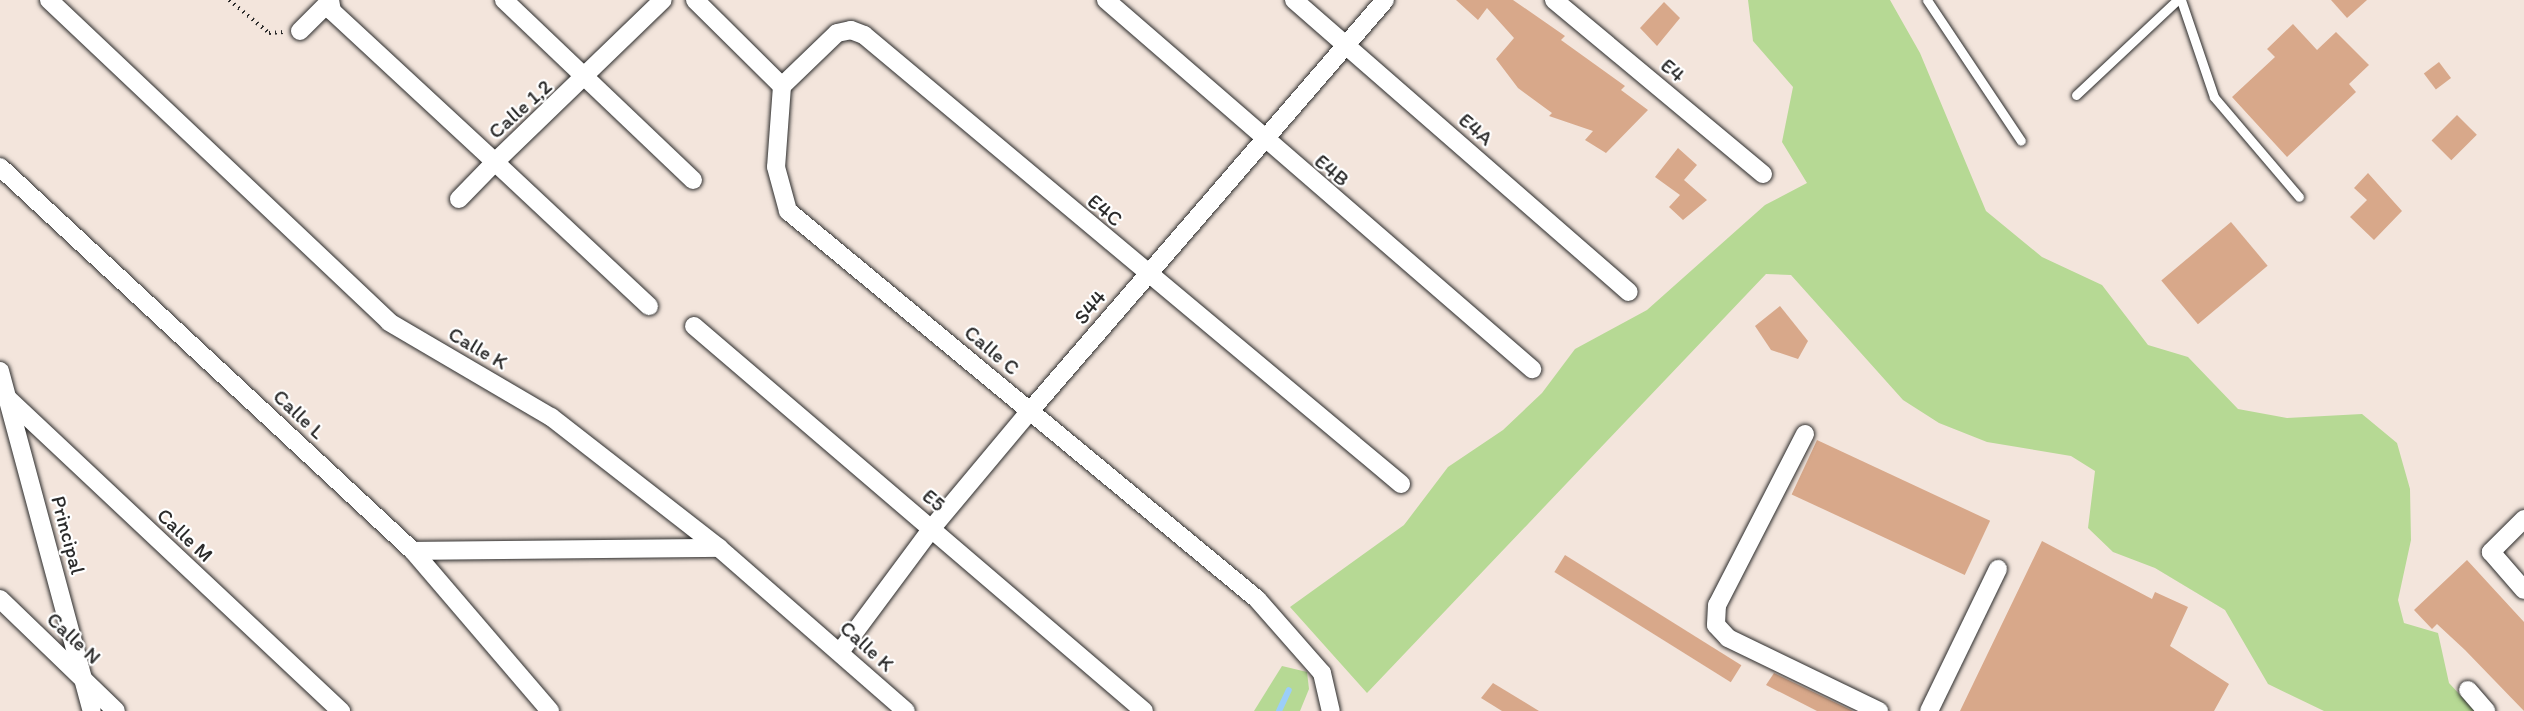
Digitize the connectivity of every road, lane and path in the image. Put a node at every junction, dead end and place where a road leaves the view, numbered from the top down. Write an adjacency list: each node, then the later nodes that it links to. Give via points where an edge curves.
1 (49, 0): 39 (street, Calle K, via 389,322 551,417)
2 (229, 0): 14 (path, via 268,33)
3 (504, 0): 16 (street)
4 (663, 0): 16 (street, Calle 1,2)
5 (695, 0): 17 (street)
6 (1106, 0): 19 (street, E4B)
7 (1294, 0): 15 (street, E4A)
8 (1385, 0): 15 (street, S44)
9 (1554, 0): 23 (street, E4)
10 (1927, 0): 20 (lane)
11 (2177, 0): 18 (lane)
12 (2181, 0): 25 (lane, via 2214,97)
13 (330, 1): 14 (street); 21 (street, Calle 1,2, via 332,11)
14 (300, 31)
15 (1345, 44): 19 (street, S44); 28 (street, E4A)
16 (585, 82): 21 (street, Calle 1,2); 24 (street)
17 (782, 86): 27 (street, E4C, via 837,33 851,30 864,36); 34 (street, Calle C, via 776,167 788,211)
18 (2076, 95)
19 (1262, 140): 27 (street, S44); 31 (street, E4B)
20 (2021, 141)
21 (495, 162): 26 (street); 29 (street)
22 (0, 167): 40 (street, Calle L)
23 (1763, 174)
24 (693, 180)
25 (2299, 197)
26 (459, 199)
27 (1146, 275): 34 (street, S44); 36 (street, E4C)
28 (1629, 292)
29 (649, 306)
30 (694, 326): 38 (street, E5)
31 (1532, 369)
32 (0, 371): 33 (street, Principal)
33 (3, 394): 45 (street, Principal); 50 (street, Calle M)
34 (1030, 411): 38 (street, S44); 47 (street, Calle C, via 1257,599 1304,646 1322,673)
35 (1805, 434): 54 (street, via 1717,604 1716,625 1728,638)
36 (1401, 484)
37 (2524, 519): 42 (street, via 2490,552)
38 (932, 528): 44 (street, S44); 53 (street, E5)
39 (718, 548): 40 (street); 44 (street, Calle K)
40 (413, 551): 51 (street, Calle L)
41 (1998, 569): 55 (street)
42 (2524, 590)
43 (0, 599): 45 (street, Calle N)
44 (840, 652): 52 (street, Calle K)
45 (83, 675): 48 (street, Principal); 49 (street, Calle N)
46 (2468, 690): 56 (street)
47 (1331, 707)
48 (92, 711)
49 (116, 711)
50 (341, 711)
51 (550, 711)
52 (906, 711)
53 (1144, 711)
54 (1880, 711)
55 (1929, 711)
56 (2486, 711)

